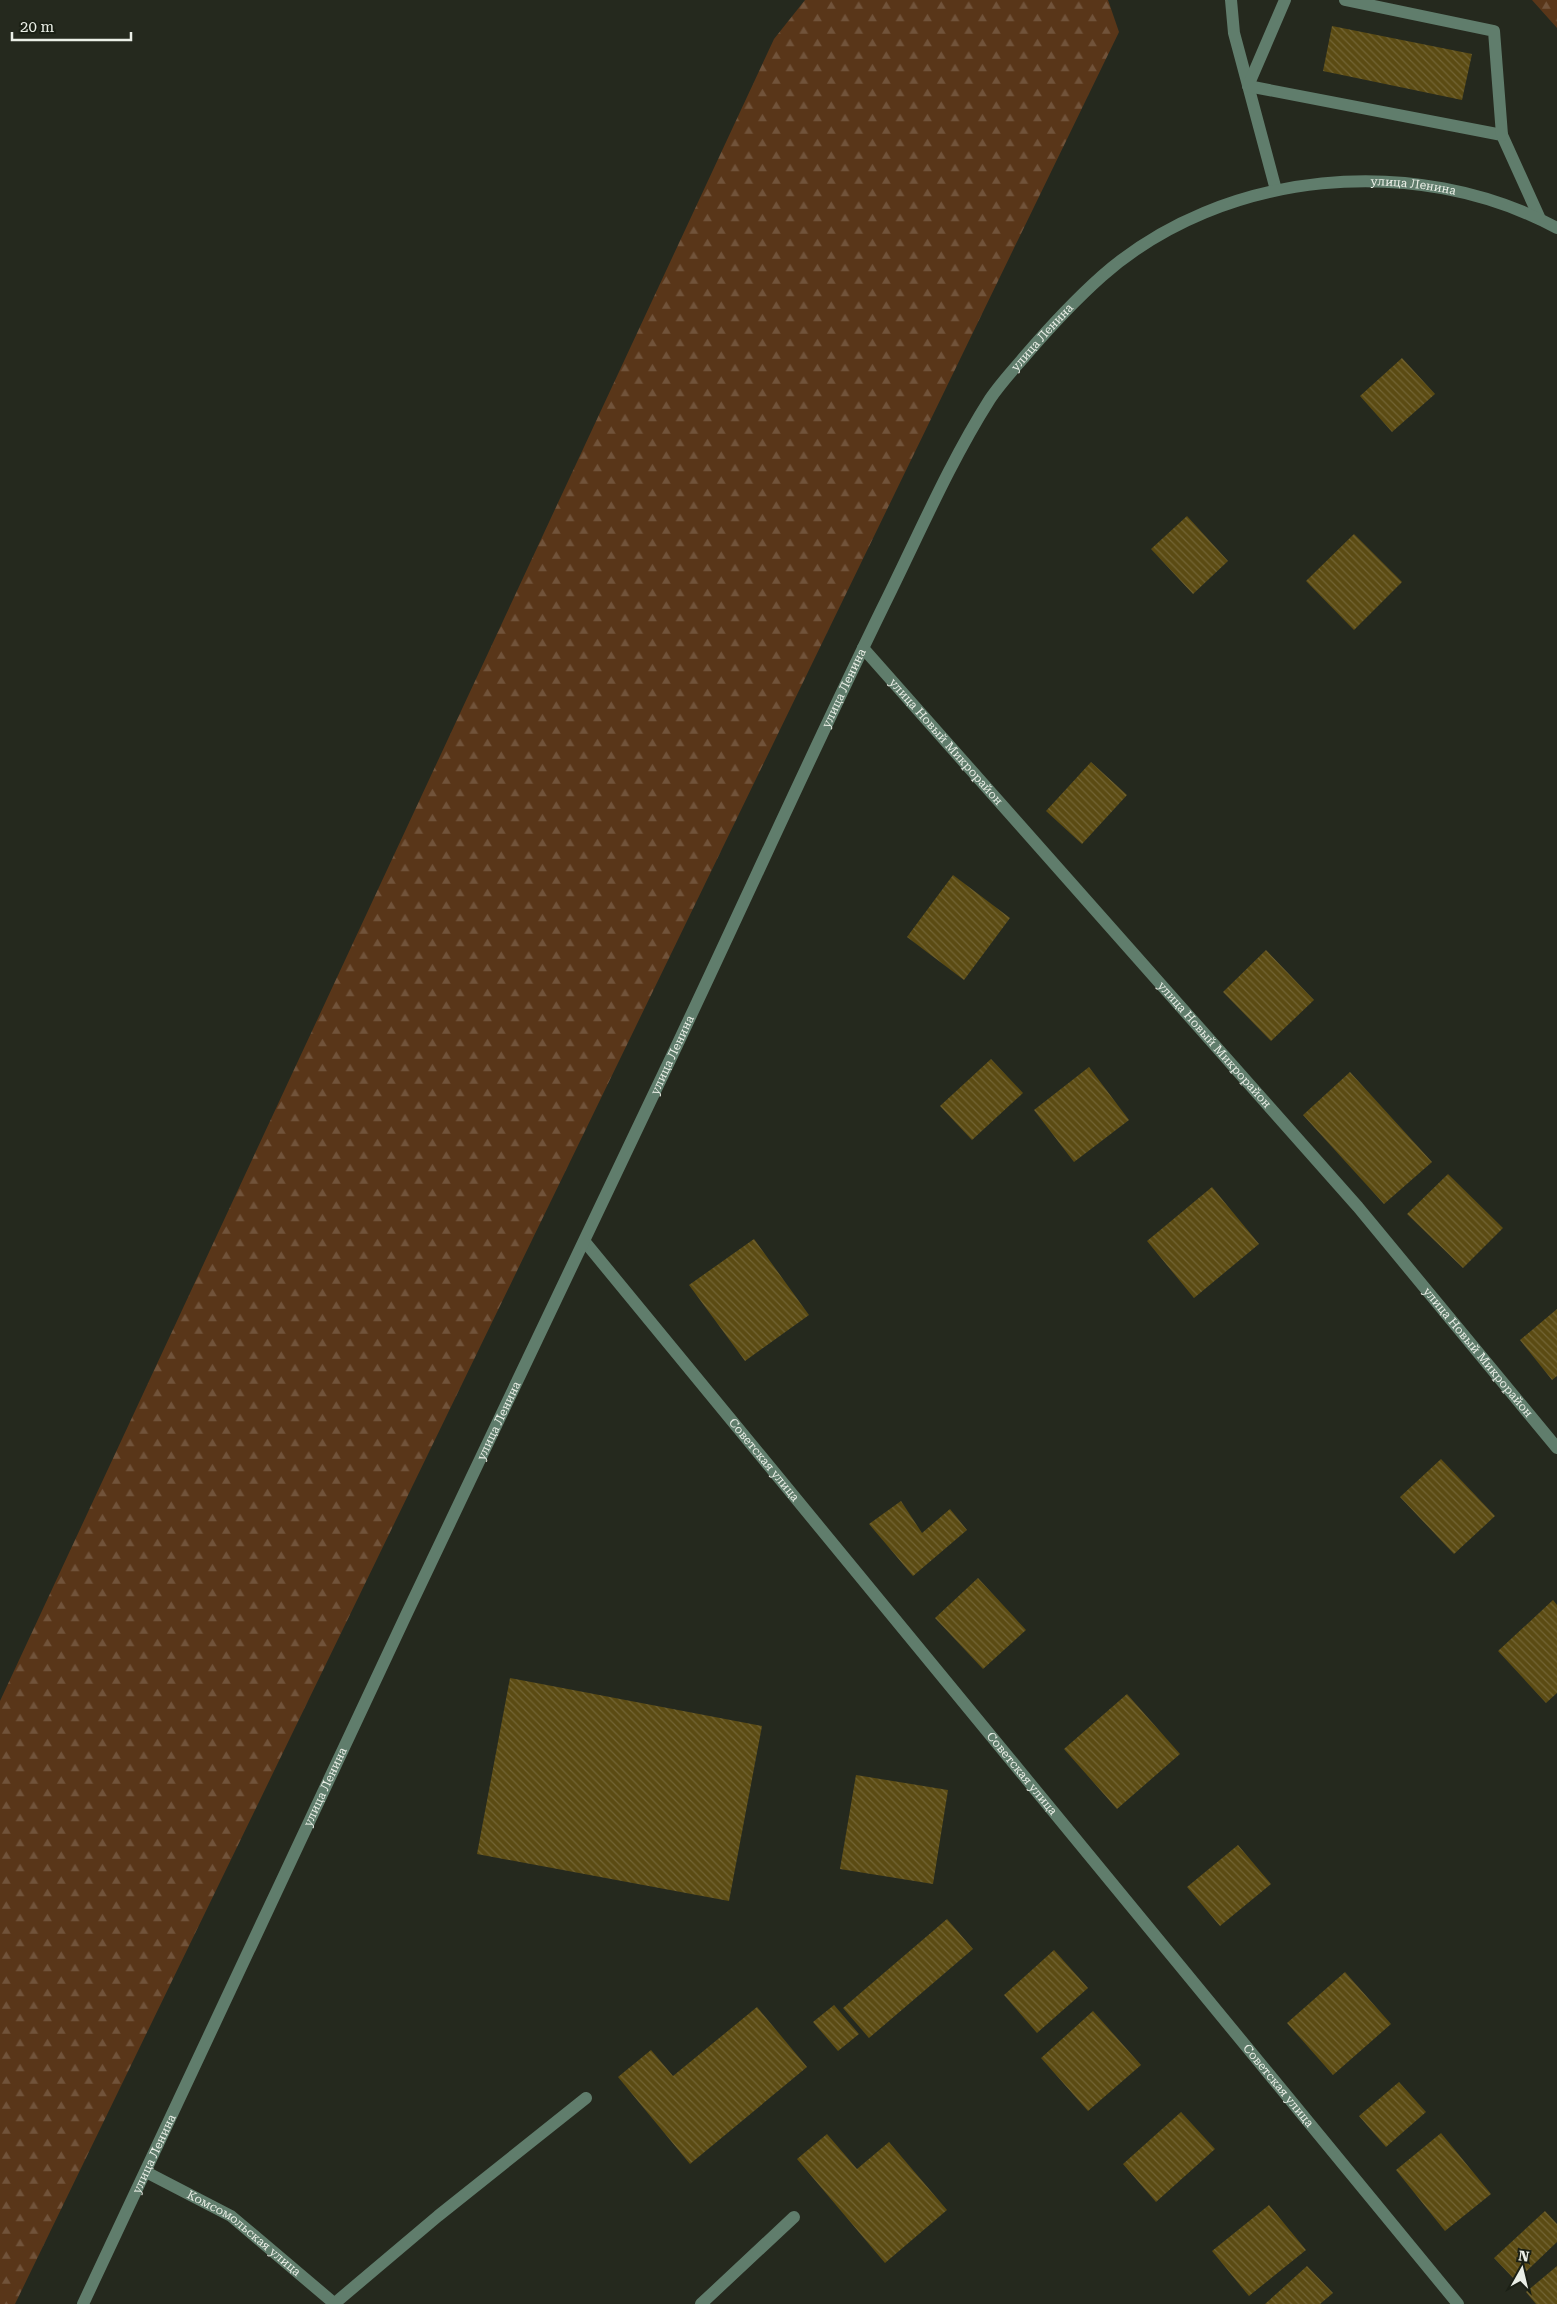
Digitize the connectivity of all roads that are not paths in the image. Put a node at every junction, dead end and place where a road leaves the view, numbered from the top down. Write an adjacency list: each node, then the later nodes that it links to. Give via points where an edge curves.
1 (1231, 0): 4 (street, via 1234,34)
2 (1285, 0): 4 (street)
3 (1345, 0): 5 (street, via 1494,31)
4 (1248, 86): 5 (street); 6 (street)
5 (1502, 135): 7 (street)
6 (1276, 190): 7 (street, улица Ленина, via 1341,181 1412,184 1455,189 1502,202); 9 (street, улица Ленина, via 1196,216 1149,241 1104,274 1049,329 992,394)
7 (1540, 219): 8 (street, улица Ленина)
8 (1557, 228)
9 (863, 648): 10 (street, улица Ленина); 11 (street, улица Новый Микрорайон, via 1358,1207)
10 (586, 1242): 13 (street, улица Ленина, via 402,1624); 18 (street, Советская улица)
11 (1557, 1448)
12 (586, 2098): 16 (street, via 438,2216)
13 (146, 2172): 15 (street, улица Ленина); 16 (street, Комсомольская улица, via 231,2216)
14 (794, 2217): 17 (street)
15 (83, 2304)
16 (335, 2304)
17 (701, 2304)
18 (1458, 2304)

